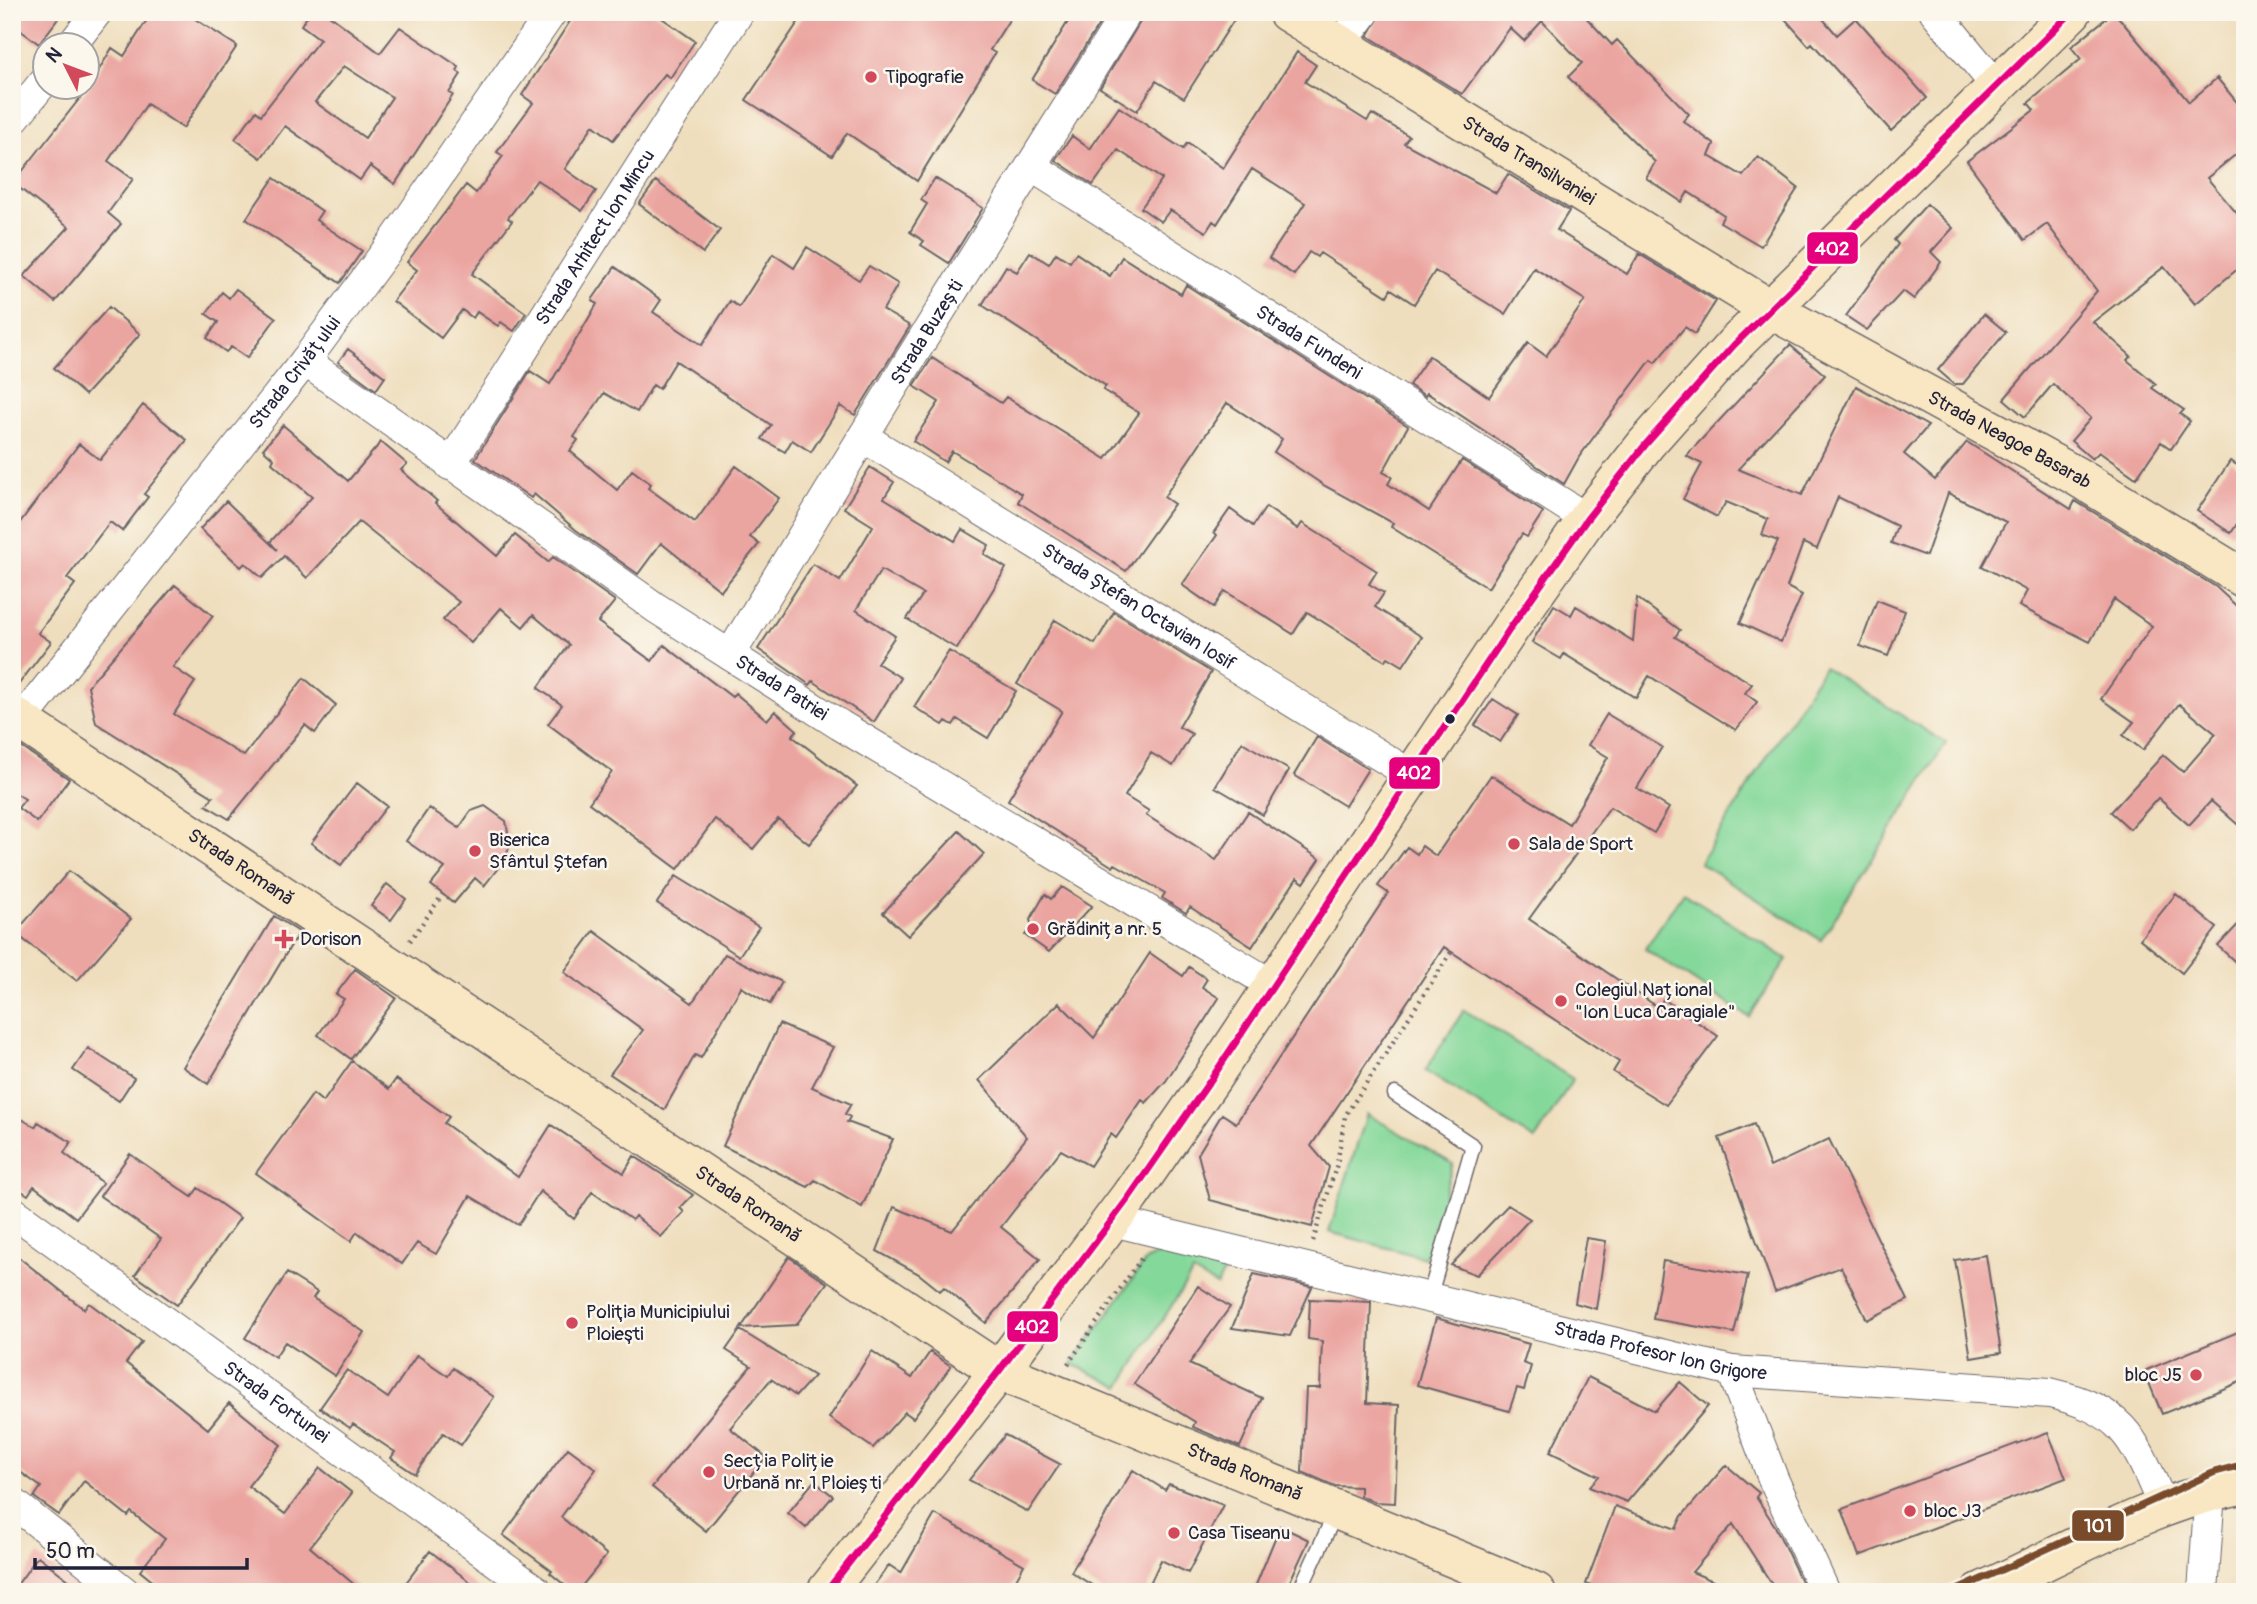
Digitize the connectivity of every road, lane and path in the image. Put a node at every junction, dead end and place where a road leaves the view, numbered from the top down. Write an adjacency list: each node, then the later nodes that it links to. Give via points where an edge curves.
1 (97, 12): 9 (street)
2 (552, 12): 16 (street, Strada Crivățului)
3 (739, 12): 18 (street, Strada Arhitect Ion Mincu)
4 (1127, 12): 14 (street, Strada Buzești)
5 (1287, 12): 10 (main road, Strada Transilvaniei)
6 (1365, 12): 10 (street)
7 (1935, 12): 11 (street)
8 (2071, 12): 11 (main road)
9 (82, 32)
10 (1340, 45): 15 (main road, Strada Transilvaniei)
11 (1997, 88): 15 (main road)
12 (32, 96): 13 (street)
13 (12, 121)
14 (1031, 166): 17 (street, Strada Buzești); 19 (street, Strada Fundeni)
15 (1770, 309): 19 (main road, via 1672,413); 20 (main road, Strada Neagoe Basarab, via 2077,476)
16 (305, 361): 18 (street, Strada Patriei); 22 (street, Strada Crivățului)
17 (863, 437): 21 (street, Strada Buzești); 23 (street, Strada Ștefan Octavian Iosif)
18 (450, 465): 21 (street, Strada Patriei)
19 (1587, 519): 23 (main road)
20 (2245, 579)
21 (730, 655): 27 (street, Strada Patriei)
22 (17, 718): 26 (main road, Strada Romană)
23 (1413, 776): 27 (main road)
24 (443, 894): 26 (path)
25 (1452, 951): 32 (path, via 1345,1115 1337,1164)
26 (392, 968): 34 (main road, Strada Romană)
27 (1273, 986): 30 (main road)
28 (1395, 1094): 33 (lane, via 1474,1146)
29 (12, 1211): 42 (street, Strada Fortunei)
30 (1112, 1221): 31 (street, Strada Profesor Ion Grigore); 34 (main road)
31 (1188, 1240): 32 (street, Strada Profesor Ion Grigore); 36 (path, via 1183,1252 1150,1247 1078,1345)
32 (1305, 1268): 33 (street, Strada Profesor Ion Grigore)
33 (1429, 1298): 35 (street, Strada Profesor Ion Grigore)
34 (999, 1371): 36 (main road, Strada Romană); 43 (main road)
35 (1732, 1371): 39 (street, Strada Profesor Ion Grigore, via 2050,1392 2083,1401 2116,1421 2134,1441); 46 (street, via 1774,1481)
36 (1050, 1395): 40 (main road, Strada Romană)
37 (2227, 1488): 39 (main road); 48 (street)
38 (12, 1502): 41 (street)
39 (2163, 1506): 47 (main road)
40 (1337, 1511): 44 (lane); 45 (main road, Strada Romană)
41 (125, 1592)
42 (538, 1592)
43 (826, 1592)
44 (1299, 1592)
45 (1536, 1592)
46 (1825, 1592)
47 (1980, 1592)
48 (2203, 1592)

